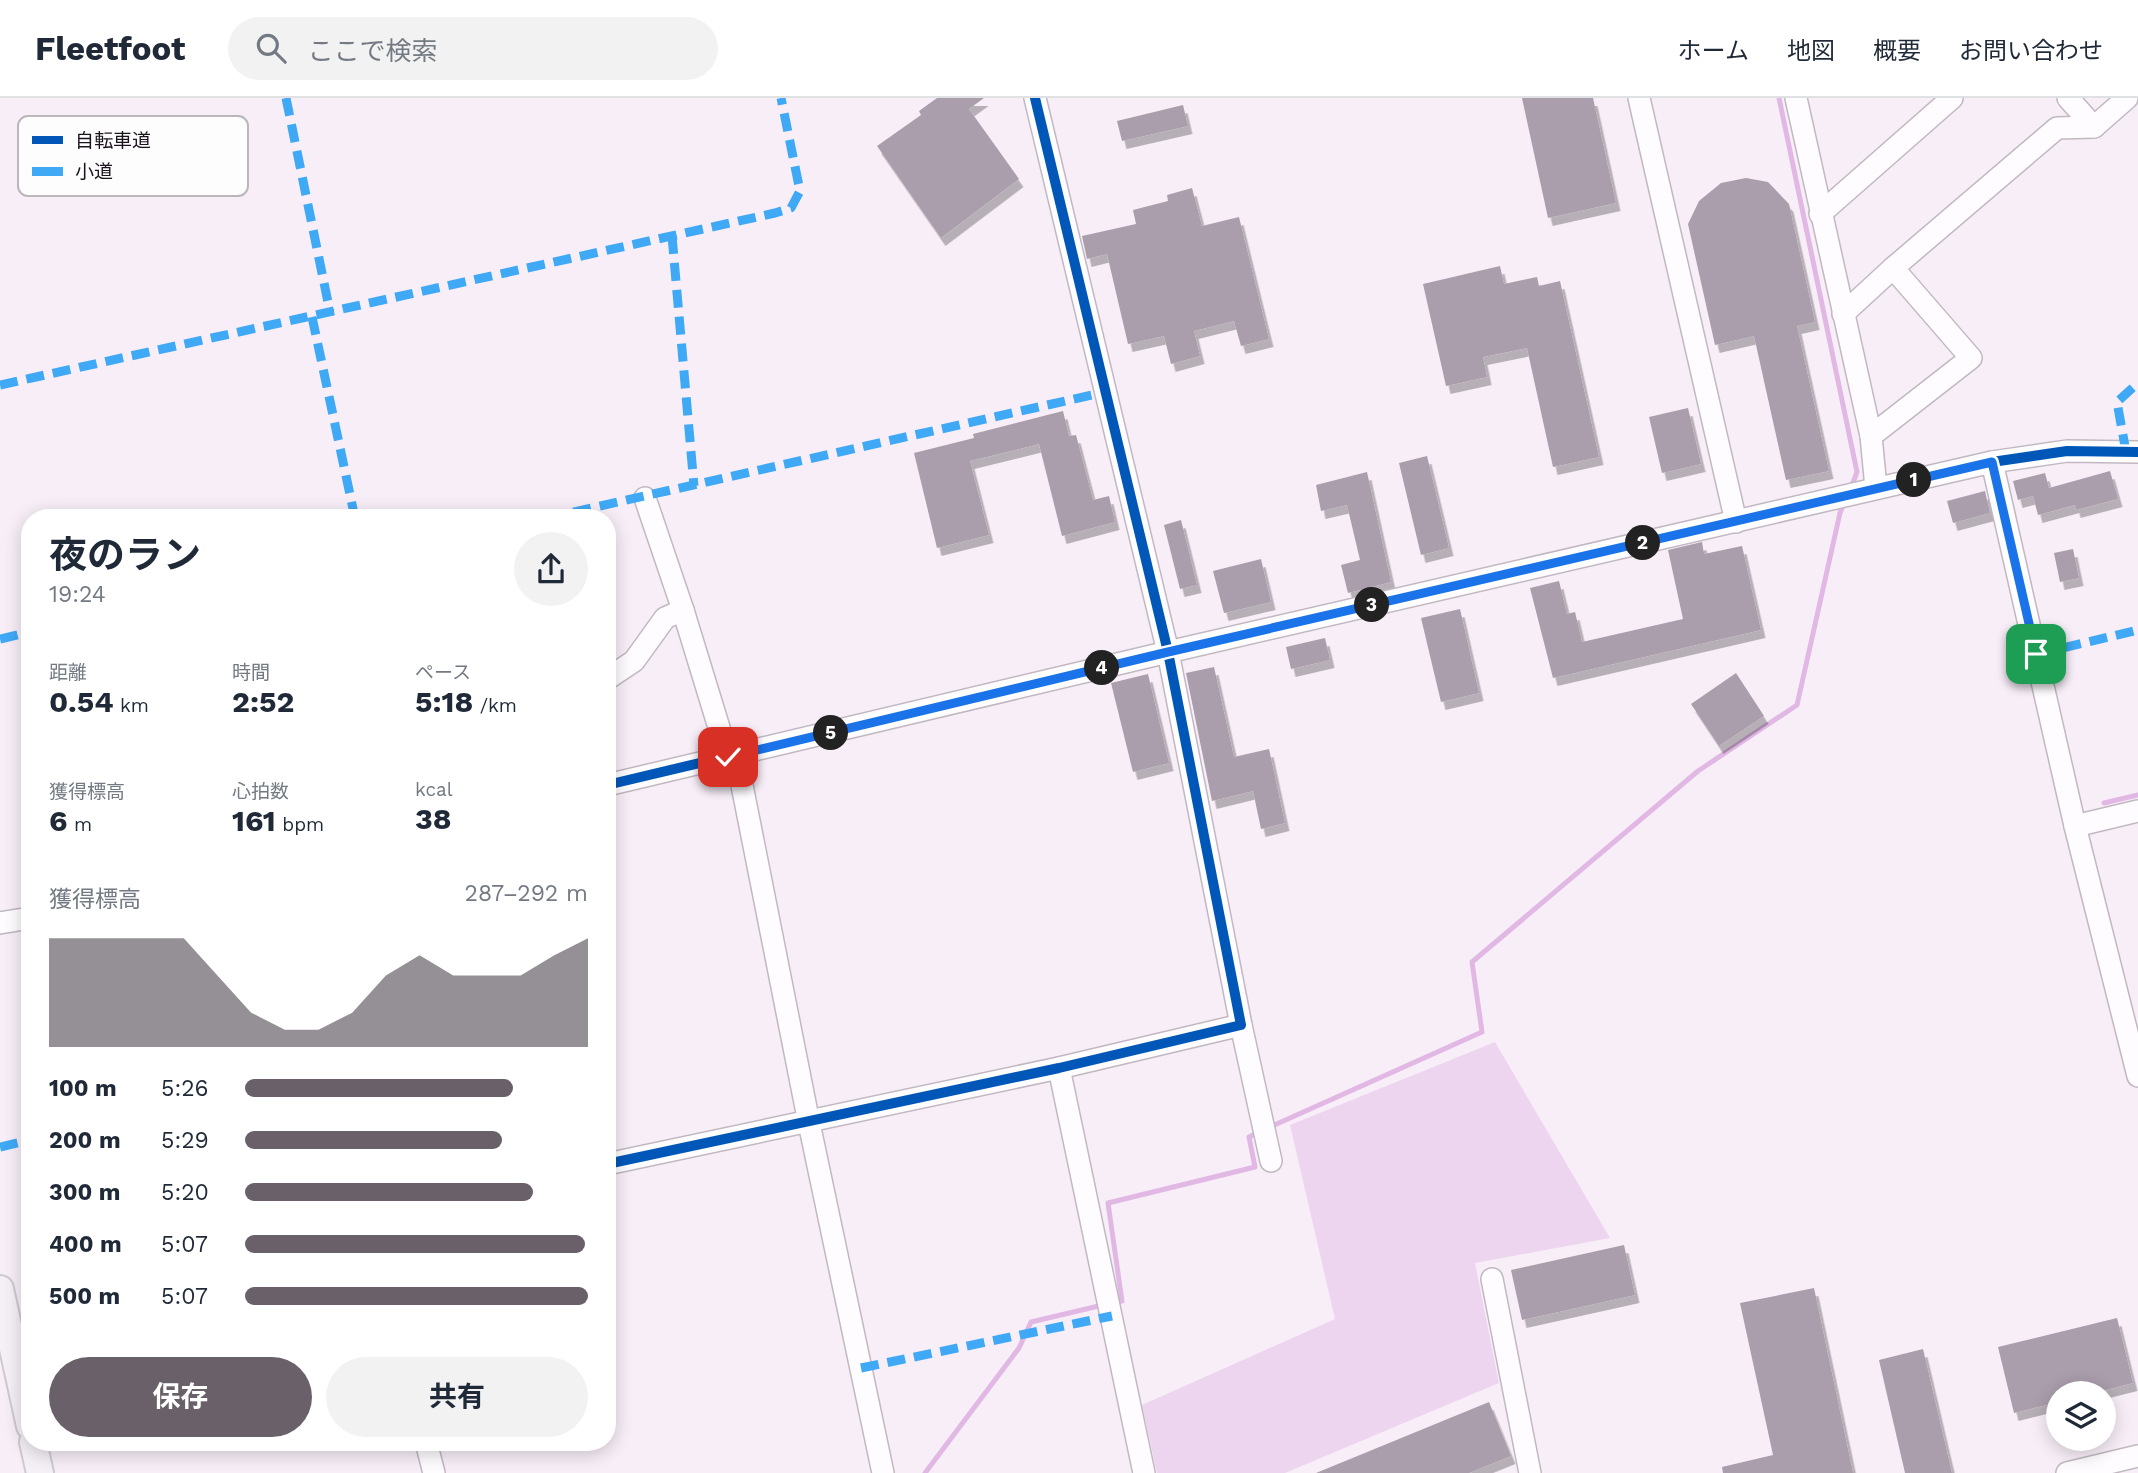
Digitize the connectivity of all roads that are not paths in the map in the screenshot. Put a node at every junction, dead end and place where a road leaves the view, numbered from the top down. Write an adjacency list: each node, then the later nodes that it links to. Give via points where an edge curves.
1 (1035, 98): 18 (street)
2 (1639, 98): 16 (street)
3 (1952, 98): 8 (street)
4 (2068, 98): 7 (street)
5 (2127, 98): 7 (street)
6 (1800, 101): 8 (street)
7 (2094, 127): 9 (street, via 2057,128)
8 (1820, 214): 10 (street)
9 (1893, 268): 10 (street); 11 (street, via 1971,358)
10 (1843, 314): 11 (street)
11 (1871, 436): 14 (street)
12 (2138, 452): 13 (street, via 2067,451)
13 (1992, 462): 14 (street); 23 (street)
14 (1875, 488): 16 (street)
15 (645, 498): 17 (street)
16 (1737, 522): 18 (street)
17 (683, 610): 19 (street, via 665,618 634,661); 20 (street)
18 (1168, 652): 20 (street); 26 (street)
19 (616, 673)
20 (732, 756): 21 (street); 29 (street)
21 (616, 783)
22 (2138, 811): 23 (street)
23 (2075, 826): 28 (street)
24 (21, 920): 25 (street)
25 (0, 923)
26 (1241, 1025): 27 (street); 30 (street)
27 (1059, 1068): 29 (street); 41 (street)
28 (2138, 1076)
29 (809, 1123): 31 (street); 40 (street)
30 (1271, 1161)
31 (616, 1162)
32 (1492, 1279): 42 (street)
33 (0, 1289): 34 (main road)
34 (21, 1386)
35 (35, 1451): 38 (main road)
36 (428, 1451): 39 (street)
37 (2138, 1456): 43 (street)
38 (40, 1473)
39 (433, 1473)
40 (883, 1473)
41 (1144, 1473)
42 (1530, 1473)
43 (2067, 1473)

